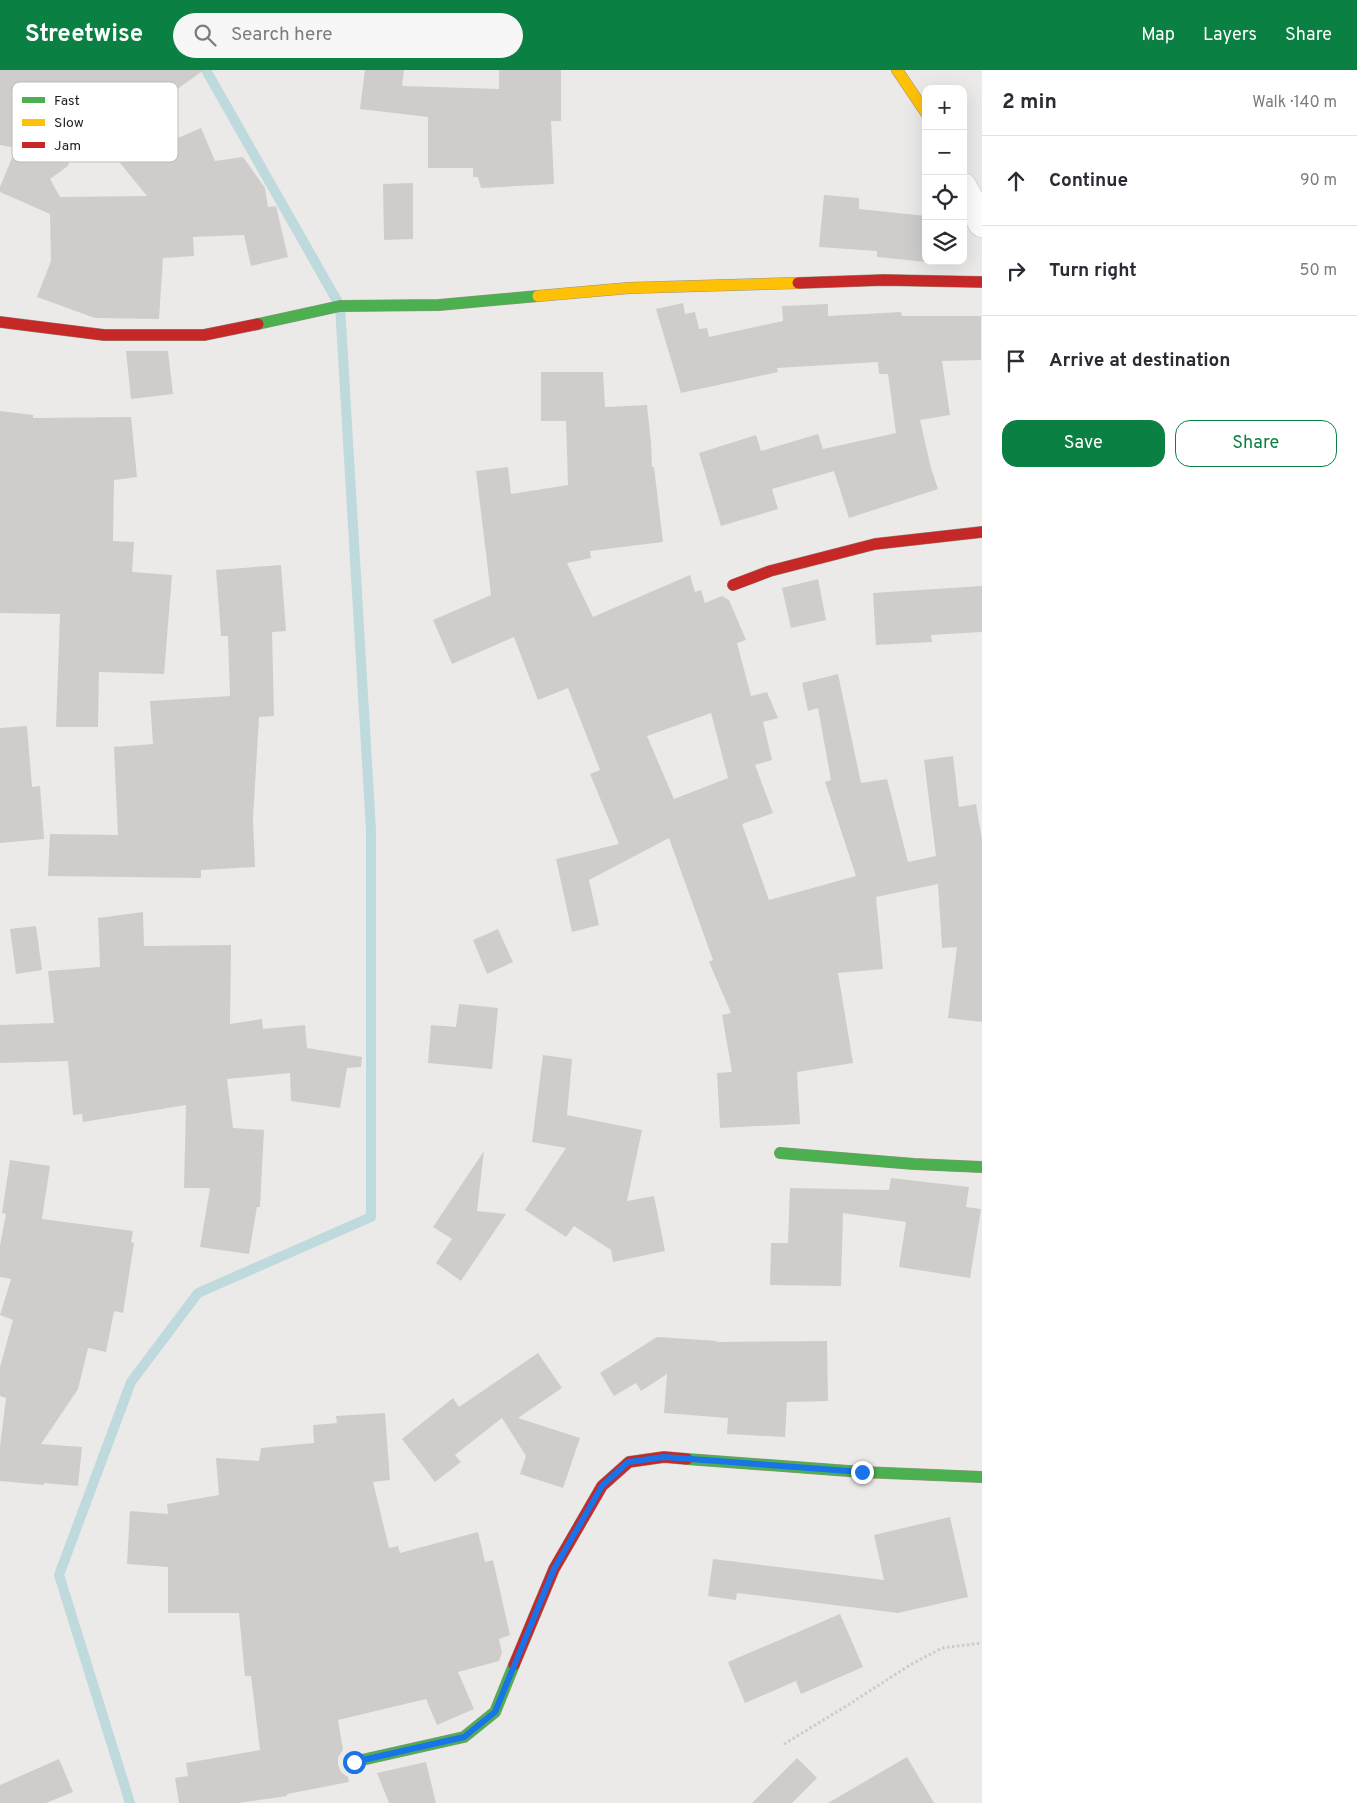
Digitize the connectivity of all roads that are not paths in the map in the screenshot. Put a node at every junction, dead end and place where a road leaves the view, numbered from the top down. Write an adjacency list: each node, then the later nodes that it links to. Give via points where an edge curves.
1 (897, 70): 2 (street)
2 (922, 107)
3 (967, 195): 4 (street)
4 (982, 223)
5 (982, 282): 6 (street, via 884,280 639,288 439,305 340,306 204,335 104,335)
6 (0, 322)
7 (982, 532): 8 (street, via 875,544 770,571)
8 (732, 586)
9 (780, 1153): 10 (street)
10 (982, 1167)
11 (982, 1477): 12 (street, via 862,1472 664,1457 628,1462 602,1486 554,1569 495,1712 464,1737)
12 (354, 1762)

